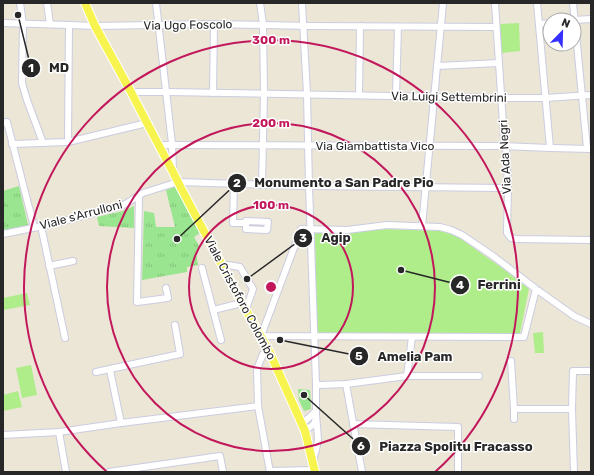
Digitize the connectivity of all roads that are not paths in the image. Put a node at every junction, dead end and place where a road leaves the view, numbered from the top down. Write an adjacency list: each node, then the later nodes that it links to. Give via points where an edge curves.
1 (20, 3): 12 (street)
2 (47, 3): 13 (street)
3 (85, 3): 19 (main road, Viale Cristoforo Colombo)
4 (156, 3): 15 (street)
5 (260, 3): 17 (street)
6 (302, 3): 20 (street)
7 (443, 3): 23 (street)
8 (495, 3): 24 (street, Via Ada Negri)
9 (537, 3): 18 (street)
10 (3, 23): 12 (street, Via Ugo Foscolo)
11 (542, 23): 18 (street)
12 (23, 24): 13 (street, Via Ugo Foscolo); 43 (street, via 22,83)
13 (50, 24): 14 (street, Via Ugo Foscolo)
14 (69, 24): 19 (street, Via Ugo Foscolo); 42 (street)
15 (158, 24): 16 (street, Via Ugo Foscolo); 19 (street, Via Ugo Foscolo); 29 (street)
16 (214, 24): 17 (street, Via Ugo Foscolo); 30 (street)
17 (263, 24): 20 (street, Via Ugo Foscolo); 31 (street)
18 (538, 24): 39 (street)
19 (95, 26): 28 (main road, Viale Cristoforo Colombo)
20 (304, 26): 21 (street, Via Ugo Foscolo); 32 (street)
21 (360, 26): 22 (street, Via Ugo Foscolo); 33 (street)
22 (398, 26): 23 (street, Via Ugo Foscolo); 35 (street)
23 (440, 27): 24 (street, Via Ugo Foscolo); 27 (street)
24 (496, 27): 26 (street, Via Ada Negri)
25 (577, 52): 36 (street)
26 (499, 62): 27 (street); 38 (street, Via Ada Negri)
27 (437, 66): 37 (street)
28 (131, 92): 29 (street, Via Luigi Settembrini); 41 (main road, Viale Cristoforo Colombo)
29 (167, 92): 30 (street, Via Luigi Settembrini); 46 (street)
30 (213, 93): 31 (street, Via Luigi Settembrini)
31 (264, 93): 32 (street, Via Luigi Settembrini); 47 (street)
32 (307, 94): 33 (street, Via Luigi Settembrini); 48 (street)
33 (359, 95): 35 (street, Via Luigi Settembrini)
34 (591, 95): 36 (street, Via Luigi Settembrini)
35 (396, 96): 37 (street, Via Luigi Settembrini)
36 (582, 96): 39 (street, Via Luigi Settembrini); 52 (street)
37 (434, 97): 38 (street, Via Luigi Settembrini); 49 (street)
38 (501, 98): 39 (street, Via Luigi Settembrini); 50 (street, Via Ada Negri)
39 (545, 98): 51 (street)
40 (3, 123): 44 (street, via 7,122)
41 (147, 123): 42 (street); 45 (main road, Viale Cristoforo Colombo)
42 (68, 142): 43 (street)
43 (44, 143): 44 (street)
44 (12, 144): 64 (street)
45 (158, 144): 46 (street, Via Giambattista Vico); 53 (main road, Viale Cristoforo Colombo)
46 (172, 144): 47 (street, Via Giambattista Vico); 53 (street)
47 (263, 145): 48 (street, Via Giambattista Vico); 56 (street)
48 (308, 146): 49 (street, Via Giambattista Vico); 57 (street)
49 (430, 146): 50 (street, Via Giambattista Vico); 58 (street)
50 (506, 146): 51 (street, Via Giambattista Vico); 59 (street, Via Ada Negri)
51 (550, 148): 52 (street, Via Giambattista Vico)
52 (589, 148)
53 (173, 172): 54 (main road, Viale Cristoforo Colombo)
54 (178, 182): 55 (street, Viale s'Arrulloni); 60 (street, Viale s'Arrulloni); 70 (main road, Viale Cristoforo Colombo)
55 (234, 183): 56 (street, Viale s'Arrulloni); 61 (street, via 233,223)
56 (262, 185): 57 (street, Viale s'Arrulloni)
57 (309, 186): 58 (street, Viale s'Arrulloni); 65 (street)
58 (425, 187): 59 (street, Viale s'Arrulloni); 63 (street)
59 (508, 188): 67 (street, Via Ada Negri, via 507,233 511,238)
60 (138, 196): 62 (street, Viale s'Arrulloni, via 122,206); 72 (street, via 137,302 168,298)
61 (246, 223)
62 (41, 226): 64 (street, Viale s'Arrulloni); 69 (street)
63 (422, 226): 65 (street, via 387,224 347,230); 73 (street, via 440,227 462,235)
64 (34, 228): 66 (street, Viale s'Arrulloni)
65 (311, 229): 78 (street); 79 (street, via 301,229)
66 (3, 234)
67 (591, 240)
68 (73, 261): 69 (street)
69 (49, 266): 81 (street)
70 (223, 266): 74 (main road, Viale Cristoforo Colombo); 74 (street, via 240,267 253,289)
71 (202, 268): 75 (street)
72 (166, 288)
73 (536, 289): 76 (street, via 574,316); 80 (street, via 524,337)
74 (244, 306): 75 (street); 79 (main road, Viale Cristoforo Colombo)
75 (213, 310): 82 (street)
76 (591, 324)
77 (175, 325): 85 (street, via 180,354)
78 (314, 335): 79 (street); 80 (street); 90 (street)
79 (261, 336): 83 (main road, Viale Cristoforo Colombo)
80 (412, 337): 88 (street)
81 (65, 338)
82 (222, 340)
83 (269, 351): 92 (street, via 263,354 257,369); 98 (main road, Viale Cristoforo Colombo)
84 (511, 361): 93 (street)
85 (110, 370): 87 (street); 97 (street)
86 (591, 371): 94 (street, via 573,371)
87 (96, 372)
88 (407, 376): 89 (street); 91 (street)
89 (479, 376)
90 (316, 384): 91 (street); 95 (street)
91 (346, 384): 99 (street)
92 (258, 406): 97 (street); 103 (street)
93 (514, 408): 94 (street); 96 (street)
94 (572, 409): 110 (street)
95 (316, 412): 98 (street, via 309,414); 98 (street, via 314,424); 102 (street, via 318,439)
96 (514, 419)
97 (121, 423): 100 (street)
98 (302, 424): 102 (main road, Viale Cristoforo Colombo)
99 (353, 424): 108 (street); 109 (street, via 458,427)
100 (59, 432): 101 (street); 105 (street)
101 (3, 435)
102 (312, 461): 104 (main road, Viale Cristoforo Colombo)
103 (270, 471): 104 (street)
104 (315, 471)
105 (66, 472)
106 (109, 472): 107 (street, via 220,456)
107 (223, 472)
108 (362, 472)
109 (458, 472)
110 (574, 472)

